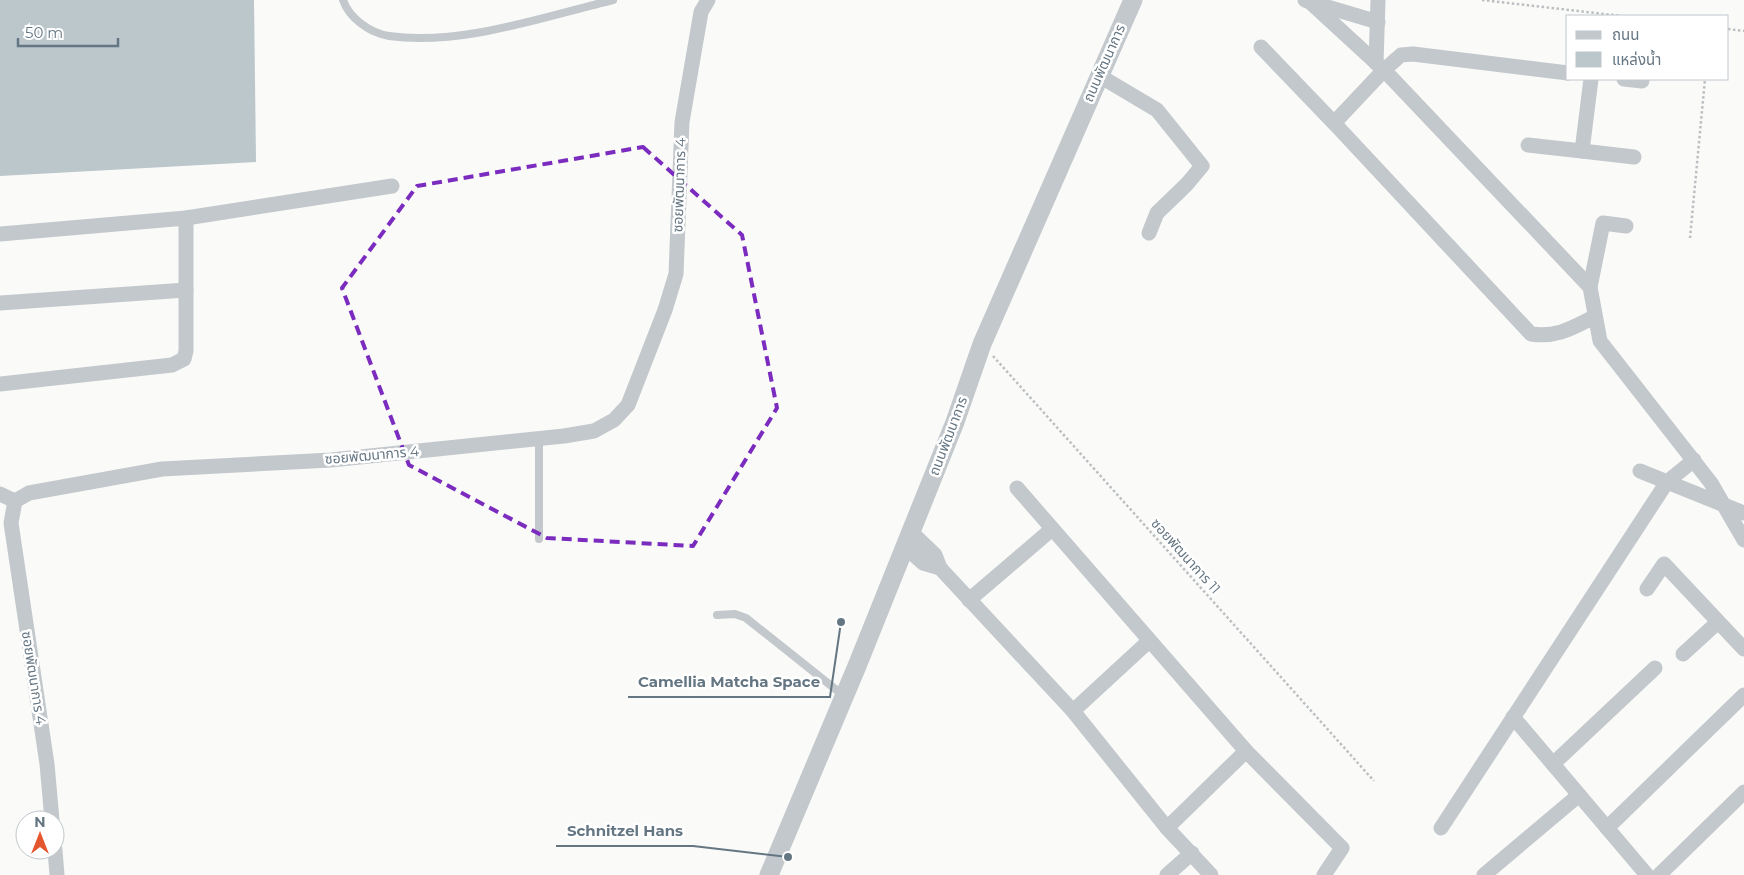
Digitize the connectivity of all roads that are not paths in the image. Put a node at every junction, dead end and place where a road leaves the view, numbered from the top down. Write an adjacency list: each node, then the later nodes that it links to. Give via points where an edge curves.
1 (343, 0): 2 (lane, via 347,10 370,30 387,36 431,37 506,28)
2 (613, 0)
3 (708, 0): 29 (street, ซอยพัฒนาการ 4, via 701,12 682,122 676,274 665,310 628,405 614,420 594,430)
4 (1133, 0): 11 (street, ถนนพัฒนาการ)
5 (1378, 0): 7 (street)
6 (1308, 1): 7 (street); 9 (street)
7 (1378, 22): 9 (street)
8 (1260, 47): 15 (street)
9 (1380, 66): 10 (street, via 1401,55 1413,54); 15 (street); 24 (street)
10 (1566, 72)
11 (1098, 75): 22 (street, via 1157,110 1202,166 1158,213); 40 (street, ถนนพัฒนาการ, via 982,344 955,422)
12 (1590, 80): 17 (street)
13 (1633, 80): 14 (street)
14 (1642, 81)
15 (1334, 123): 27 (street, via 1531,334 1547,336)
16 (1528, 145): 17 (street)
17 (1582, 151): 18 (street)
18 (1634, 157)
19 (392, 186): 20 (street)
20 (186, 218): 23 (street); 25 (street)
21 (1626, 226): 24 (street, via 1603,223)
22 (1149, 233)
23 (0, 234)
24 (1590, 287): 27 (street)
25 (186, 290): 26 (street); 28 (street, via 186,351 180,363)
26 (0, 303)
27 (1594, 317): 30 (street, via 1600,341)
28 (0, 384)
29 (539, 439): 35 (street, ซอยพัฒนาการ 4, via 331,460 162,469 30,493); 39 (lane)
30 (1694, 460): 32 (street); 36 (street)
31 (1640, 471): 32 (street)
32 (1667, 482): 36 (street); 53 (street)
33 (1016, 488): 38 (street)
34 (0, 494): 35 (street)
35 (15, 501): 58 (street, ซอยพัฒนาการ 4, via 11,523)
36 (1723, 504): 37 (street); 41 (street)
37 (1744, 513)
38 (1052, 529): 43 (street); 46 (street)
39 (539, 539)
40 (907, 539): 43 (street, via 922,563 940,568); 50 (street, ถนนพัฒนาการ)
41 (1744, 540)
42 (1647, 588): 45 (street, via 1664,564)
43 (969, 600): 52 (street)
44 (717, 615): 50 (lane, via 735,614 746,618)
45 (1718, 622): 47 (street); 48 (street)
46 (1148, 641): 52 (street); 54 (street)
47 (1744, 649)
48 (1683, 654)
49 (1655, 668): 55 (street)
50 (844, 696): 65 (street, ถนนพัฒนาการ)
51 (1744, 696): 61 (street)
52 (1073, 711): 59 (street)
53 (1514, 717): 55 (street); 60 (street)
54 (1246, 751): 59 (street); 68 (street, via 1342,848)
55 (1553, 764): 57 (street)
56 (1744, 792): 71 (street)
57 (1579, 794): 61 (street); 69 (street)
58 (51, 810)
59 (1167, 828): 62 (street)
60 (1441, 828)
61 (1607, 828): 70 (street)
62 (1192, 853): 66 (street); 67 (street)
63 (56, 860): 64 (street)
64 (57, 875)
65 (768, 875)
66 (1167, 875)
67 (1212, 875)
68 (1324, 875)
69 (1484, 875)
70 (1647, 875)
71 (1659, 875)

